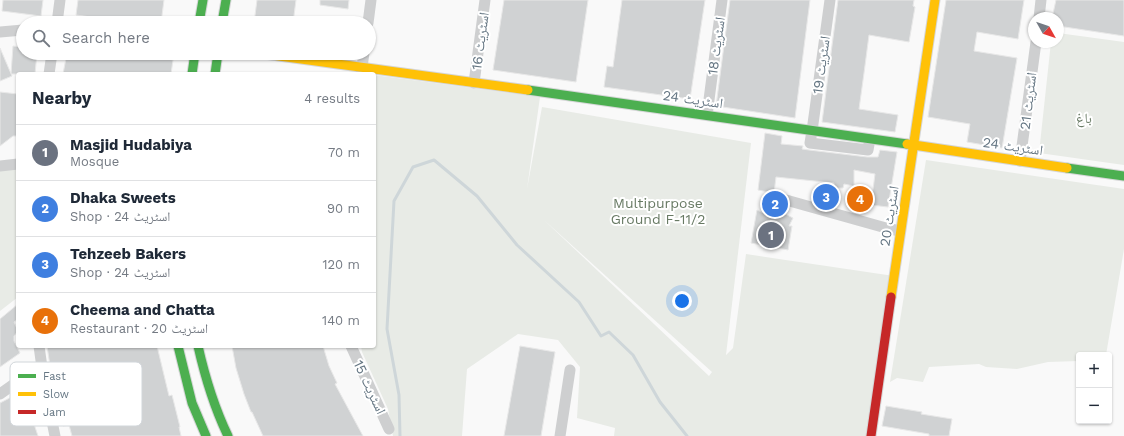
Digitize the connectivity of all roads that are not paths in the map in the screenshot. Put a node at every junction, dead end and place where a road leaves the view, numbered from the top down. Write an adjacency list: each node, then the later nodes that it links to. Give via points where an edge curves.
1 (60, 0): 11 (street)
2 (202, 0): 12 (street)
3 (226, 0): 13 (street)
4 (371, 0): 14 (street)
5 (485, 0): 28 (street, اسٹریٹ 16)
6 (722, 0): 29 (street, اسٹریٹ 18)
7 (830, 0): 30 (street, اسٹریٹ 19)
8 (935, 0): 32 (street, اسٹریٹ 20)
9 (1041, 0): 10 (street)
10 (1040, 12)
11 (58, 16)
12 (200, 16)
13 (223, 16)
14 (369, 16)
15 (16, 31): 16 (street)
16 (0, 32)
17 (1035, 48): 33 (street, اسٹریٹ 21)
18 (51, 60): 24 (street)
19 (194, 60): 25 (street)
20 (217, 60): 26 (street)
21 (297, 60): 23 (street, اسٹریٹ 24)
22 (363, 60): 23 (street)
23 (361, 71)
24 (49, 72)
25 (192, 72)
26 (215, 72)
27 (376, 73): 28 (street, اسٹریٹ 24)
28 (474, 83): 29 (street, اسٹریٹ 24)
29 (707, 115): 30 (street, اسٹریٹ 24)
30 (812, 131): 31 (street, via 810,143 868,150)
31 (870, 139): 32 (street, اسٹریٹ 24)
32 (914, 146): 33 (street, اسٹریٹ 24); 38 (street, اسٹریٹ 20)
33 (1020, 161): 36 (street, اسٹریٹ 24)
34 (16, 164): 35 (street)
35 (0, 166)
36 (1124, 176)
37 (786, 200): 38 (street)
38 (900, 231): 53 (street, اسٹریٹ 20)
39 (39, 348): 43 (street)
40 (178, 348): 50 (street, via 186,381)
41 (198, 348): 51 (street, via 216,410)
42 (352, 348): 48 (street, اسٹریٹ 15)
43 (41, 362)
44 (570, 370): 52 (street)
45 (10, 387): 46 (street)
46 (0, 394)
47 (53, 426): 49 (street)
48 (389, 429)
49 (55, 436)
50 (206, 436)
51 (228, 436)
52 (560, 436)
53 (871, 436)

